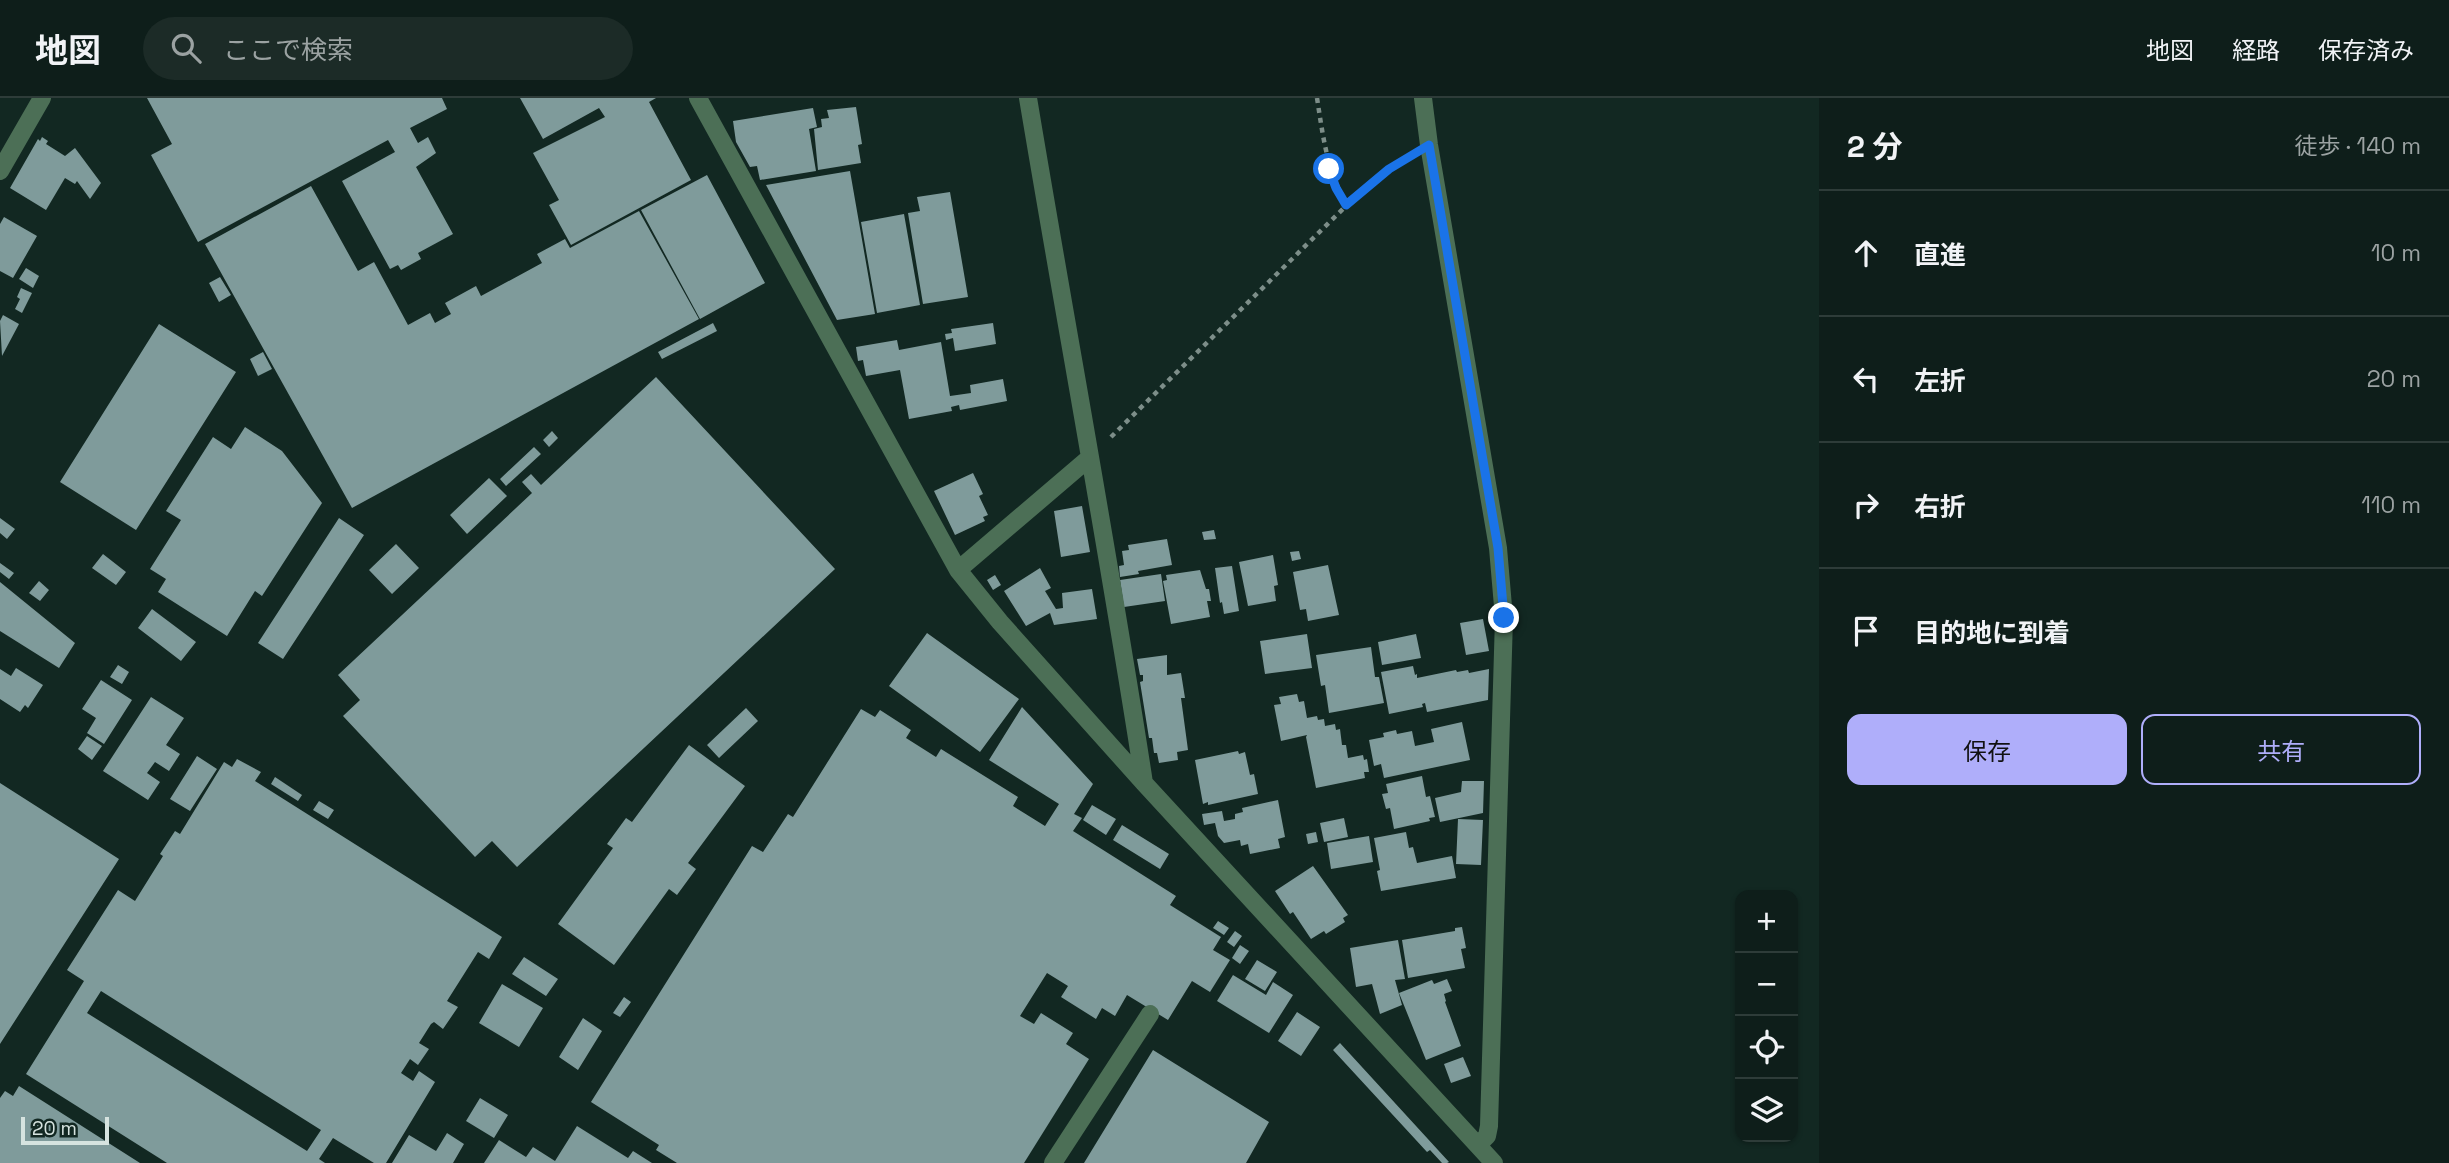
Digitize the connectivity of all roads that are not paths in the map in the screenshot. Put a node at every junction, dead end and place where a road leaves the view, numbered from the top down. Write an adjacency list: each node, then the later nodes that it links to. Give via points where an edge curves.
1 (42, 98): 5 (street)
2 (698, 98): 7 (street)
3 (1028, 98): 6 (street)
4 (1423, 98): 10 (street, via 1498,548 1504,618 1489,1126)
5 (0, 171)
6 (1088, 459): 7 (street); 8 (street)
7 (958, 570): 8 (street)
8 (1144, 783): 10 (street)
9 (1150, 1014): 11 (street)
10 (1478, 1145): 12 (street)
11 (1053, 1163)
12 (1494, 1163)

